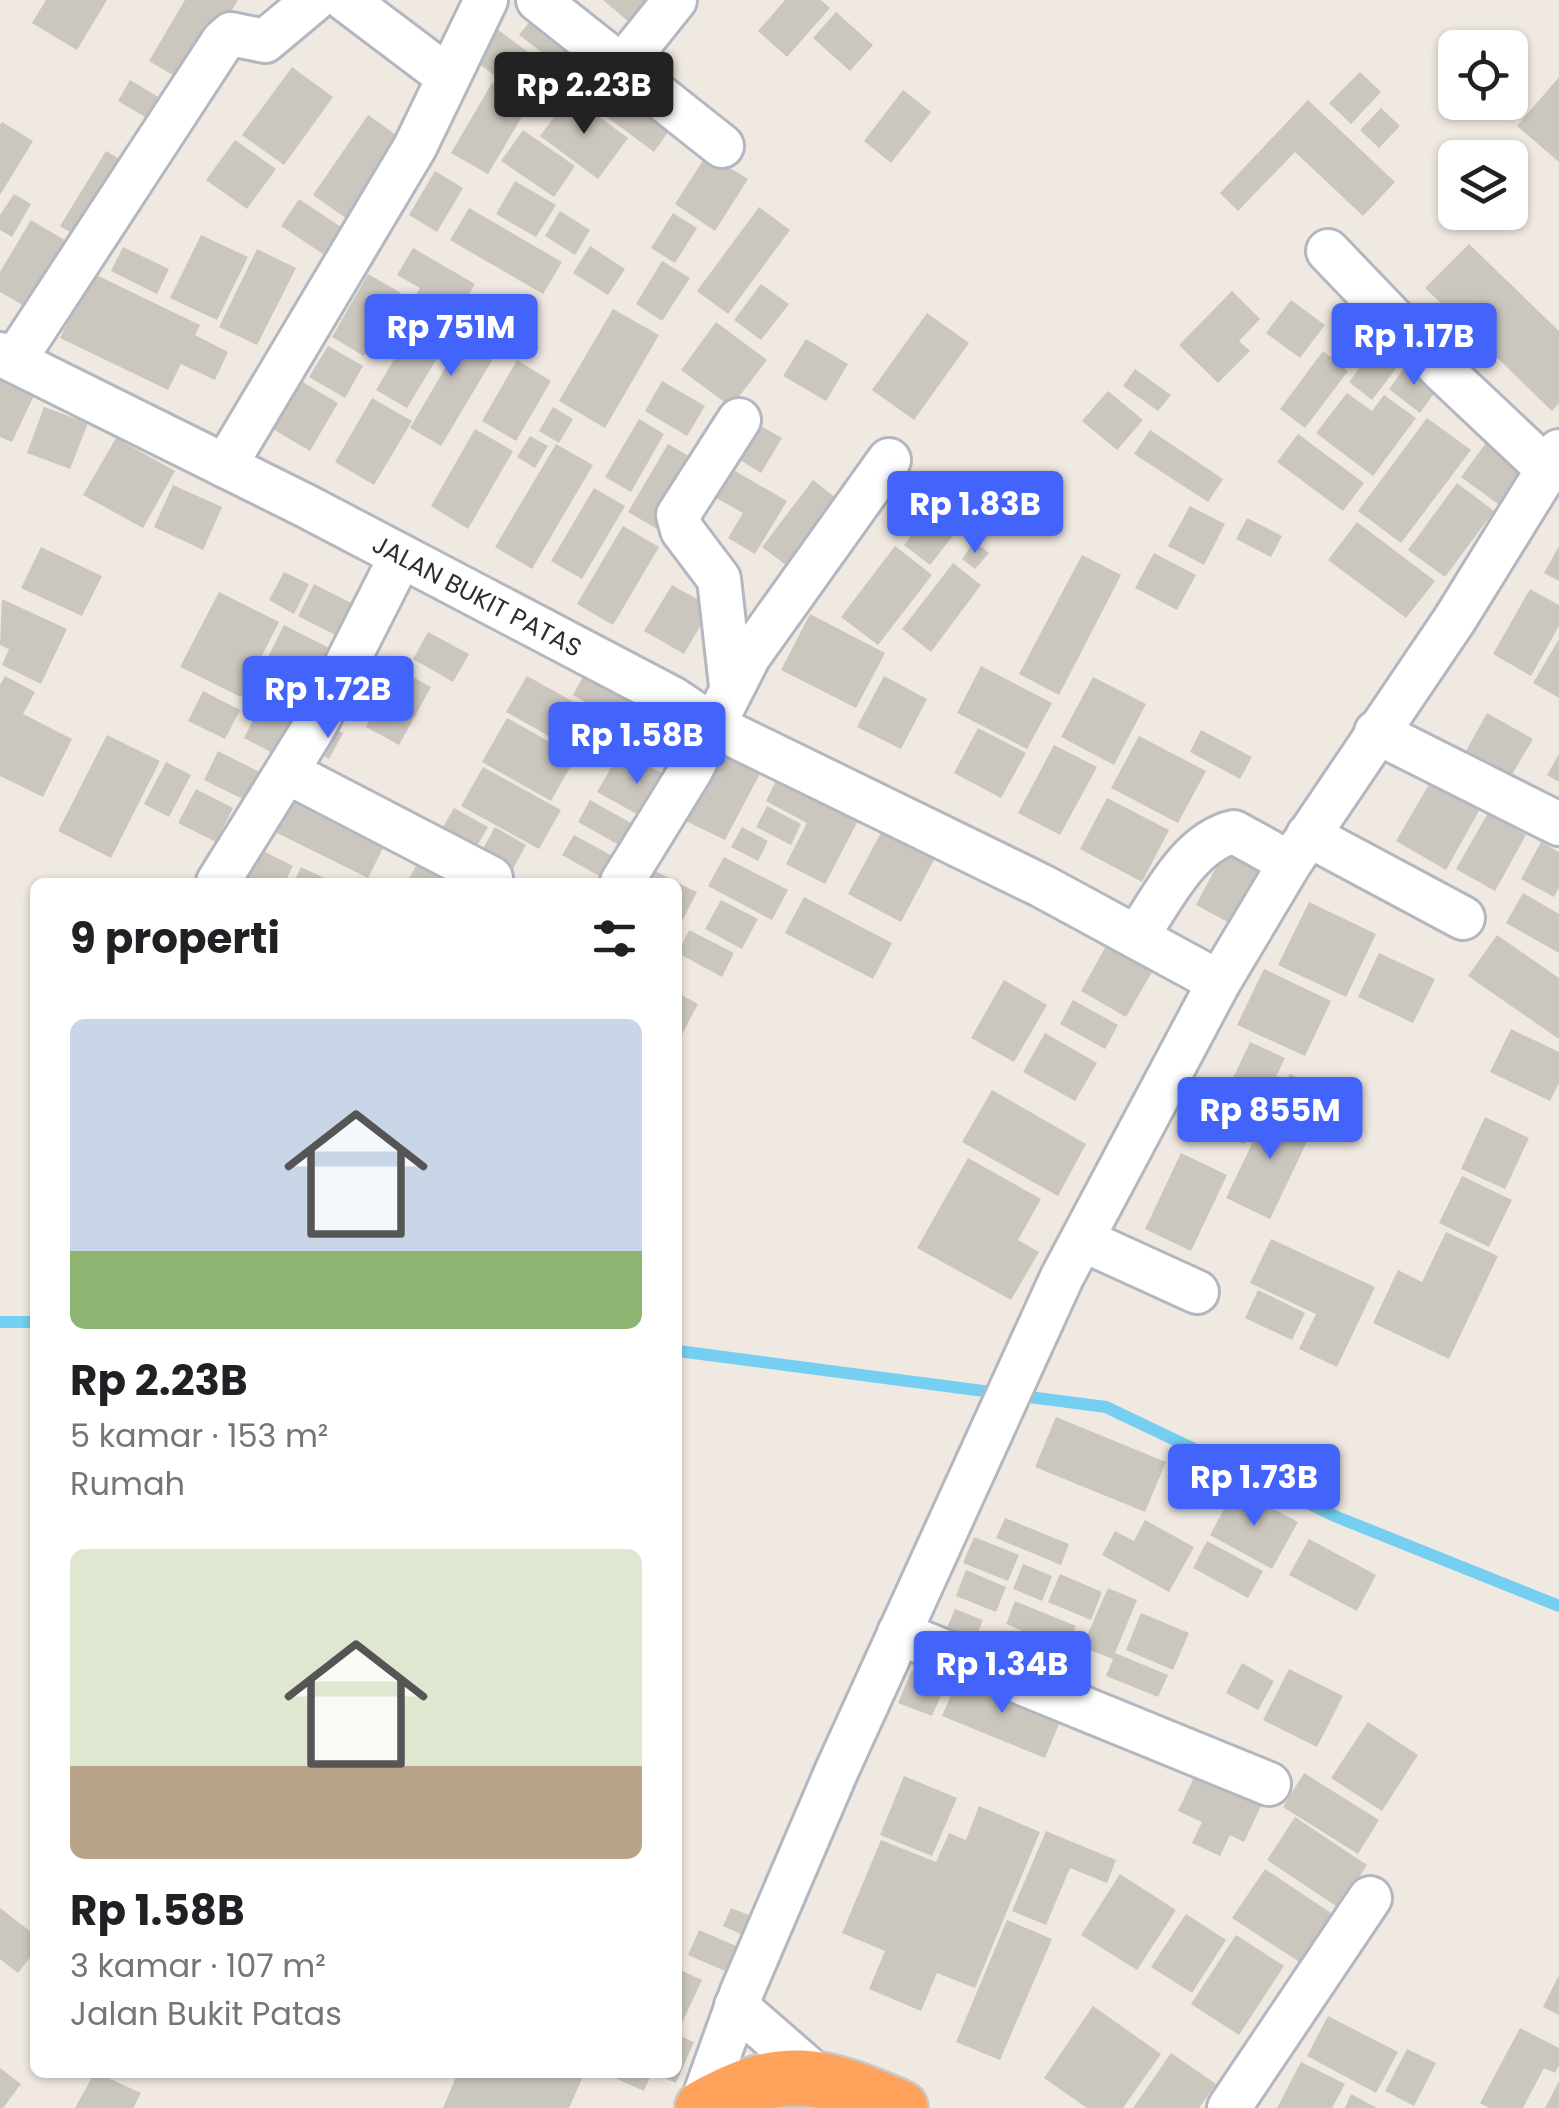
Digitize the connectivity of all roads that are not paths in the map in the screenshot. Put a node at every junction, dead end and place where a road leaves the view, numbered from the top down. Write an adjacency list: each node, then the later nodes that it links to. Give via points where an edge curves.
1 (314, 0): 10 (street, via 265,42 231,34 223,40)
2 (346, 0): 7 (street)
3 (486, 0): 7 (street)
4 (538, 0): 6 (street)
5 (675, 0): 6 (street)
6 (622, 66): 8 (street)
7 (448, 77): 14 (street, via 415,148)
8 (722, 146)
9 (1328, 251): 13 (street, via 1442,370)
10 (7, 358): 14 (street, JALAN BUKIT PATAS)
11 (739, 420): 16 (street, via 678,515 719,580)
12 (890, 460): 16 (street)
13 (1553, 460): 18 (street)
14 (224, 466): 15 (street, JALAN BUKIT PATAS)
15 (401, 556): 17 (street, JALAN BUKIT PATAS); 19 (street)
16 (731, 686): 17 (street)
17 (712, 725): 24 (street); 26 (street, JALAN BUKIT PATAS)
18 (1376, 732): 20 (street); 21 (street)
19 (289, 773): 22 (street); 23 (street)
20 (1559, 824)
21 (1299, 849): 25 (street); 26 (street, via 1234,832 1216,836); 27 (street)
22 (221, 878)
23 (492, 878)
24 (624, 878)
25 (1463, 918)
26 (1138, 934): 27 (street, JALAN BUKIT PATAS)
27 (1219, 982): 28 (street)
28 (1082, 1240): 29 (street); 30 (street)
29 (1197, 1292)
30 (899, 1633): 31 (street); 33 (street)
31 (1269, 1784)
32 (1370, 1898): 37 (street)
33 (736, 2006): 34 (street); 35 (street)
34 (821, 2080): 35 (highway, via 782,2075 742,2086); 36 (highway)
35 (702, 2108)
36 (900, 2108)
37 (1229, 2108)

